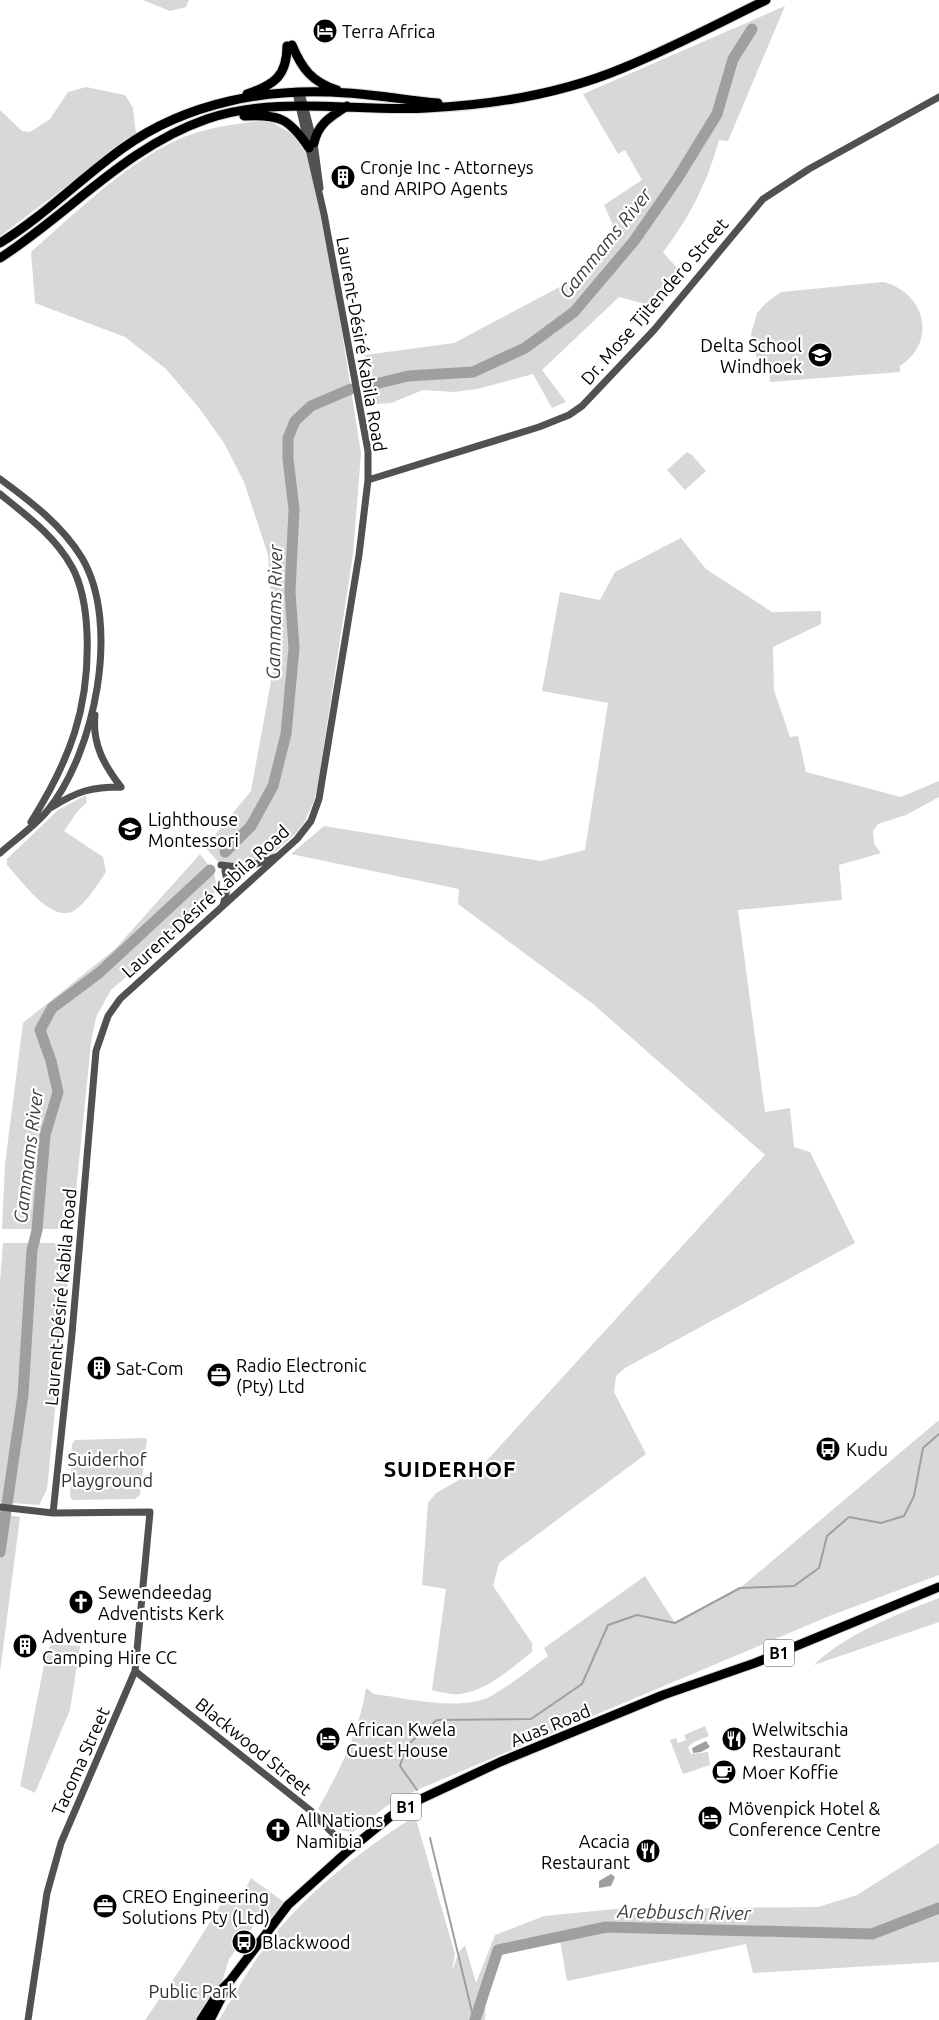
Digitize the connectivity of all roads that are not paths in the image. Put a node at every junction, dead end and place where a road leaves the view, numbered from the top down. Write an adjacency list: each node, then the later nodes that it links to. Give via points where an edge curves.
1 (766, 0): 6 (main road, via 670,48 606,74 544,92)
2 (345, 92): 3 (main road); 5 (main road, via 325,86 308,75 290,46 287,61 277,79); 6 (main road)
3 (299, 93): 5 (main road); 7 (street, Laurent-Désiré Kabila Road)
4 (939, 97): 14 (street, Dr. Mose Tjitendero Street, via 763,199 654,330 582,406 569,415)
5 (231, 100): 11 (main road, via 185,114 149,132)
6 (460, 105): 8 (main road, via 426,108)
7 (302, 106): 8 (main road); 9 (main road, via 243,111); 10 (street, Laurent-Désiré Kabila Road)
8 (347, 106): 10 (main road, via 323,123)
9 (204, 120): 10 (main road, via 245,115 278,117); 12 (main road, via 147,148)
10 (312, 146): 14 (street, Laurent-Désiré Kabila Road, via 368,451)
11 (0, 243)
12 (0, 258)
13 (0, 479): 16 (street, via 67,536 82,559 93,585 100,619)
14 (368, 480): 20 (street, Laurent-Désiré Kabila Road, via 359,556 319,799 311,821)
15 (0, 494): 18 (street, via 40,526 58,546 81,588 86,615 88,661 79,724 54,781)
16 (99, 677): 17 (street, via 93,710 76,760); 17 (street, via 95,740 109,771 121,787 84,790)
17 (48, 809): 18 (street)
18 (27, 829): 19 (street)
19 (0, 853)
20 (281, 856): 21 (street, Laurent-Désiré Kabila Road); 21 (street, via 245,868 223,868 227,888)
21 (223, 906): 23 (street, Laurent-Désiré Kabila Road, via 120,998 100,1036 94,1070)
22 (0, 1507): 23 (street)
23 (53, 1512): 25 (street, Tacoma Street, via 150,1512)
24 (939, 1587): 26 (main road, Auas Road / B1, via 483,1769 408,1805)
25 (135, 1671): 26 (street, Blackwood Street, via 311,1811); 28 (street, Tacoma Street, via 60,1842 47,1893)
26 (349, 1850): 27 (main road, Auas Road / B1, via 288,1905)
27 (230, 1980): 29 (main road, Auas Road / B1); 30 (main road, Auas Road / B1)
28 (28, 2020)
29 (201, 2020)
30 (210, 2020)

